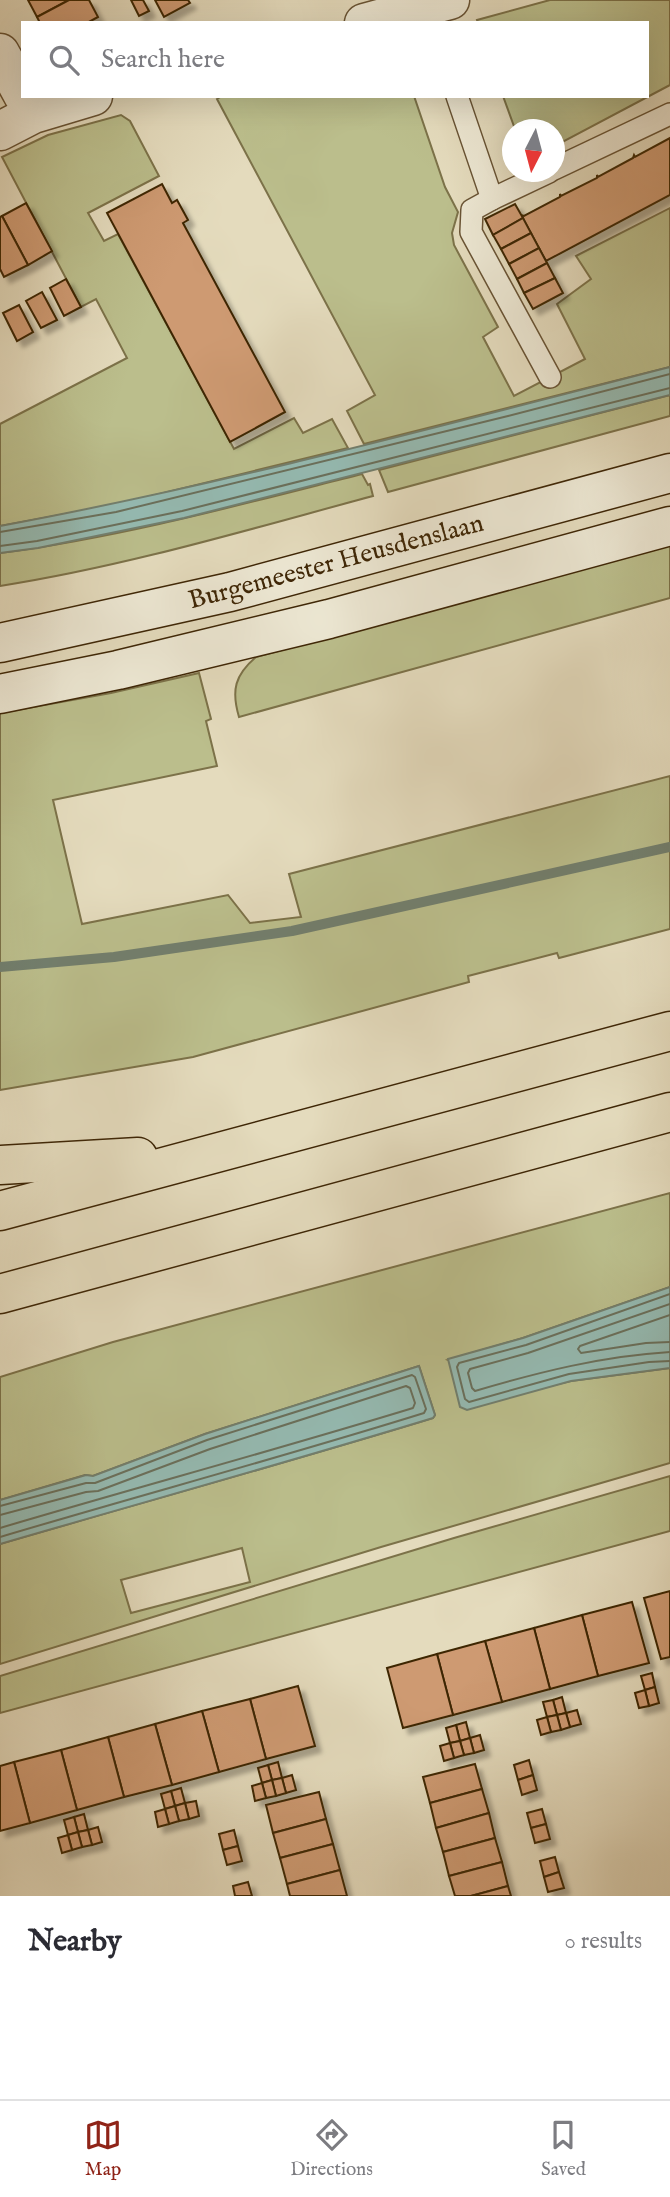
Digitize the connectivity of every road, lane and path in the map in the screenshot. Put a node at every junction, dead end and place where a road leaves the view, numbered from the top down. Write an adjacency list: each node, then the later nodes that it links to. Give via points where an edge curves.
1 (344, 0): 3 (main road)
2 (436, 10): 4 (main road)
3 (355, 21)
4 (375, 21)
5 (0, 53): 8 (main road)
6 (82, 98): 8 (main road)
7 (458, 98): 12 (lane)
8 (20, 109)
9 (670, 114): 10 (lane)
10 (565, 164)
11 (528, 182): 12 (lane)
12 (492, 199): 13 (lane, via 472,210 471,232)
13 (550, 377)
14 (670, 473): 16 (main road, Burgemeester Heusdenslaan, via 230,592)
15 (670, 526): 17 (main road, Burgemeester Heusdenslaan, via 329,619)
16 (0, 643)
17 (0, 694)
18 (670, 1031): 20 (highway)
19 (670, 1112): 23 (highway)
20 (224, 1151): 21 (highway); 22 (highway)
21 (0, 1165)
22 (0, 1210)
23 (0, 1294)

